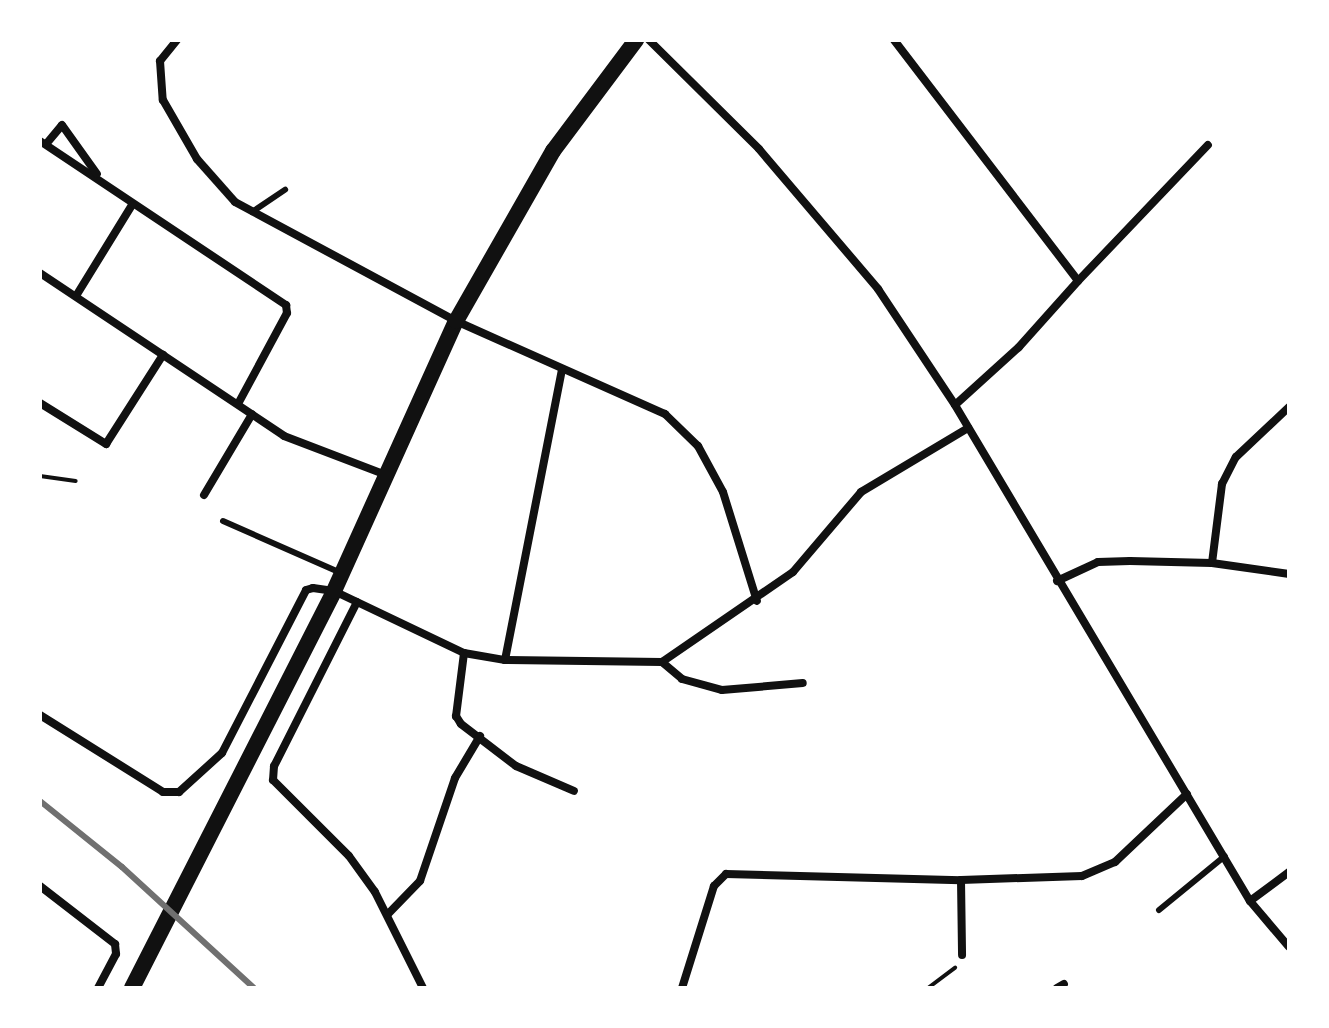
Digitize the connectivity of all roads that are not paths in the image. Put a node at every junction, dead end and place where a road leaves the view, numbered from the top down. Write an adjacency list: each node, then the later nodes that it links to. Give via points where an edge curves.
1 (177, 40): 10 (street, via 160,61 163,100 197,159)
2 (636, 40): 14 (main road, via 553,151)
3 (649, 40): 19 (street, via 759,149 857,260)
4 (894, 40): 12 (street)
5 (44, 142): 7 (street); 7 (street, via 62,125)
6 (1208, 145): 12 (street)
7 (100, 179): 9 (street)
8 (285, 190): 10 (lane)
9 (132, 205): 13 (street); 17 (street, via 286,305 287,313)
10 (249, 214): 14 (street)
11 (40, 273): 13 (street)
12 (1078, 281): 19 (street, via 1019,347)
13 (76, 296): 15 (street)
14 (456, 321): 16 (street); 23 (main road)
15 (163, 355): 17 (street); 18 (street, via 106,444)
16 (562, 370): 31 (street, via 665,414 698,446 723,492); 34 (street)
17 (239, 402): 21 (street)
18 (40, 403)
19 (955, 405): 22 (street)
20 (1289, 407): 26 (street, via 1236,457 1222,484)
21 (252, 414): 23 (street, via 314,451); 24 (street)
22 (968, 428): 29 (street); 31 (street, via 848,503 793,572)
23 (386, 476): 27 (main road)
24 (204, 495)
25 (223, 521): 27 (lane)
26 (1212, 563): 28 (street); 29 (street, via 1098,562)
27 (341, 573): 30 (main road)
28 (1289, 574)
29 (1057, 581): 40 (street)
30 (334, 591): 32 (street); 37 (street, via 306,590 222,753 179,792 163,792); 51 (main road)
31 (757, 601): 35 (street)
32 (357, 602): 33 (street); 47 (street, via 274,766 273,780 349,856)
33 (464, 653): 34 (street); 38 (street, via 456,716)
34 (505, 660): 35 (street)
35 (662, 662): 36 (street, via 682,679 722,690)
36 (803, 683)
37 (40, 715)
38 (480, 736): 39 (street, via 516,766); 47 (street, via 455,778 420,881)
39 (574, 791)
40 (1187, 794): 41 (street); 43 (street, via 1101,871 1071,877)
41 (1225, 856): 45 (street); 46 (lane)
42 (1289, 872): 45 (street)
43 (961, 880): 49 (street); 53 (street, via 726,874 714,886)
44 (40, 886): 50 (street, via 115,944 116,954)
45 (1250, 901): 48 (street)
46 (1159, 910)
47 (388, 914): 52 (street)
48 (1289, 947)
49 (962, 955)
50 (98, 988)
51 (132, 988)
52 (423, 988)
53 (682, 988)

